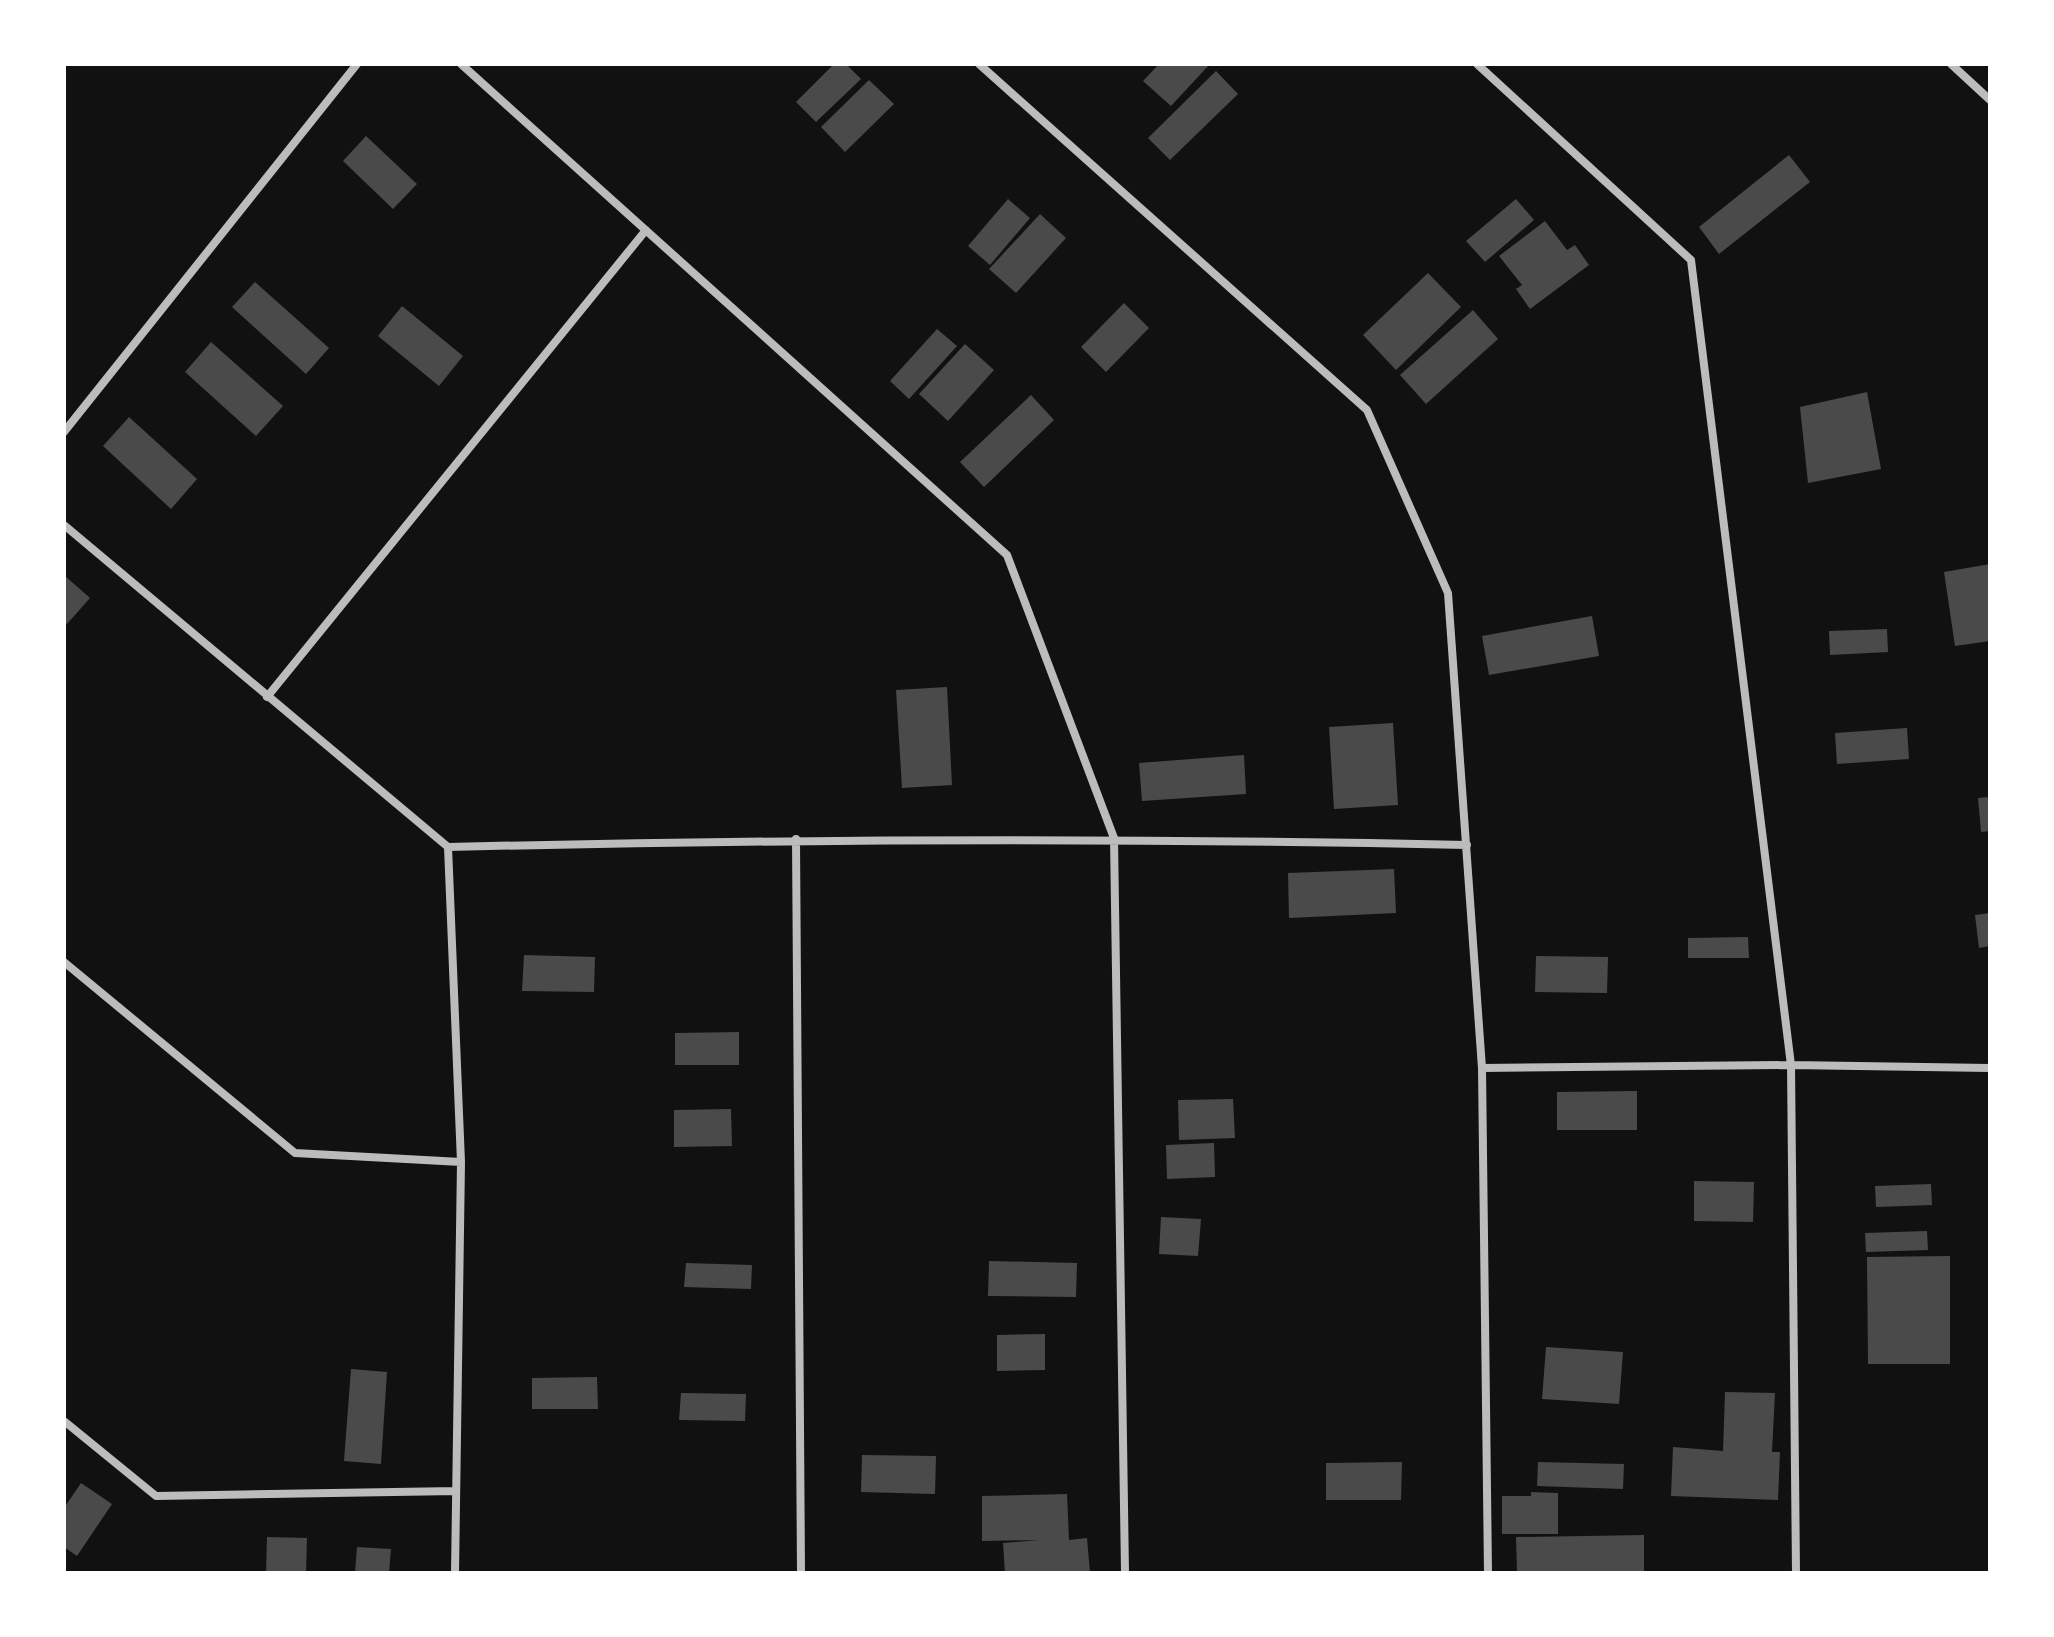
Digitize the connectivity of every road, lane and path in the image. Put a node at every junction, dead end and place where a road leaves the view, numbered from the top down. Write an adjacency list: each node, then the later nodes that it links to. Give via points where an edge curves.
1 (357, 64): 8 (street)
2 (461, 64): 7 (street)
3 (979, 64): 13 (street, via 1367,410 1448,593)
4 (1477, 64): 16 (street, via 1691,260)
5 (1951, 64): 6 (street)
6 (1990, 100)
7 (646, 230): 10 (street); 11 (street, via 1007,555)
8 (64, 432)
9 (64, 525): 10 (street)
10 (267, 697): 14 (street)
11 (1114, 838): 12 (street); 13 (street); 24 (street)
12 (796, 839): 14 (street); 23 (street)
13 (1467, 845): 17 (street)
14 (448, 847): 19 (street)
15 (64, 962): 19 (street, via 295,1153)
16 (1791, 1065): 17 (street); 18 (street); 26 (street)
17 (1482, 1068): 25 (street)
18 (1990, 1068)
19 (461, 1162): 21 (street)
20 (64, 1421): 21 (street, via 156,1496)
21 (456, 1491): 22 (street)
22 (455, 1573)
23 (801, 1573)
24 (1125, 1573)
25 (1488, 1573)
26 (1796, 1573)

